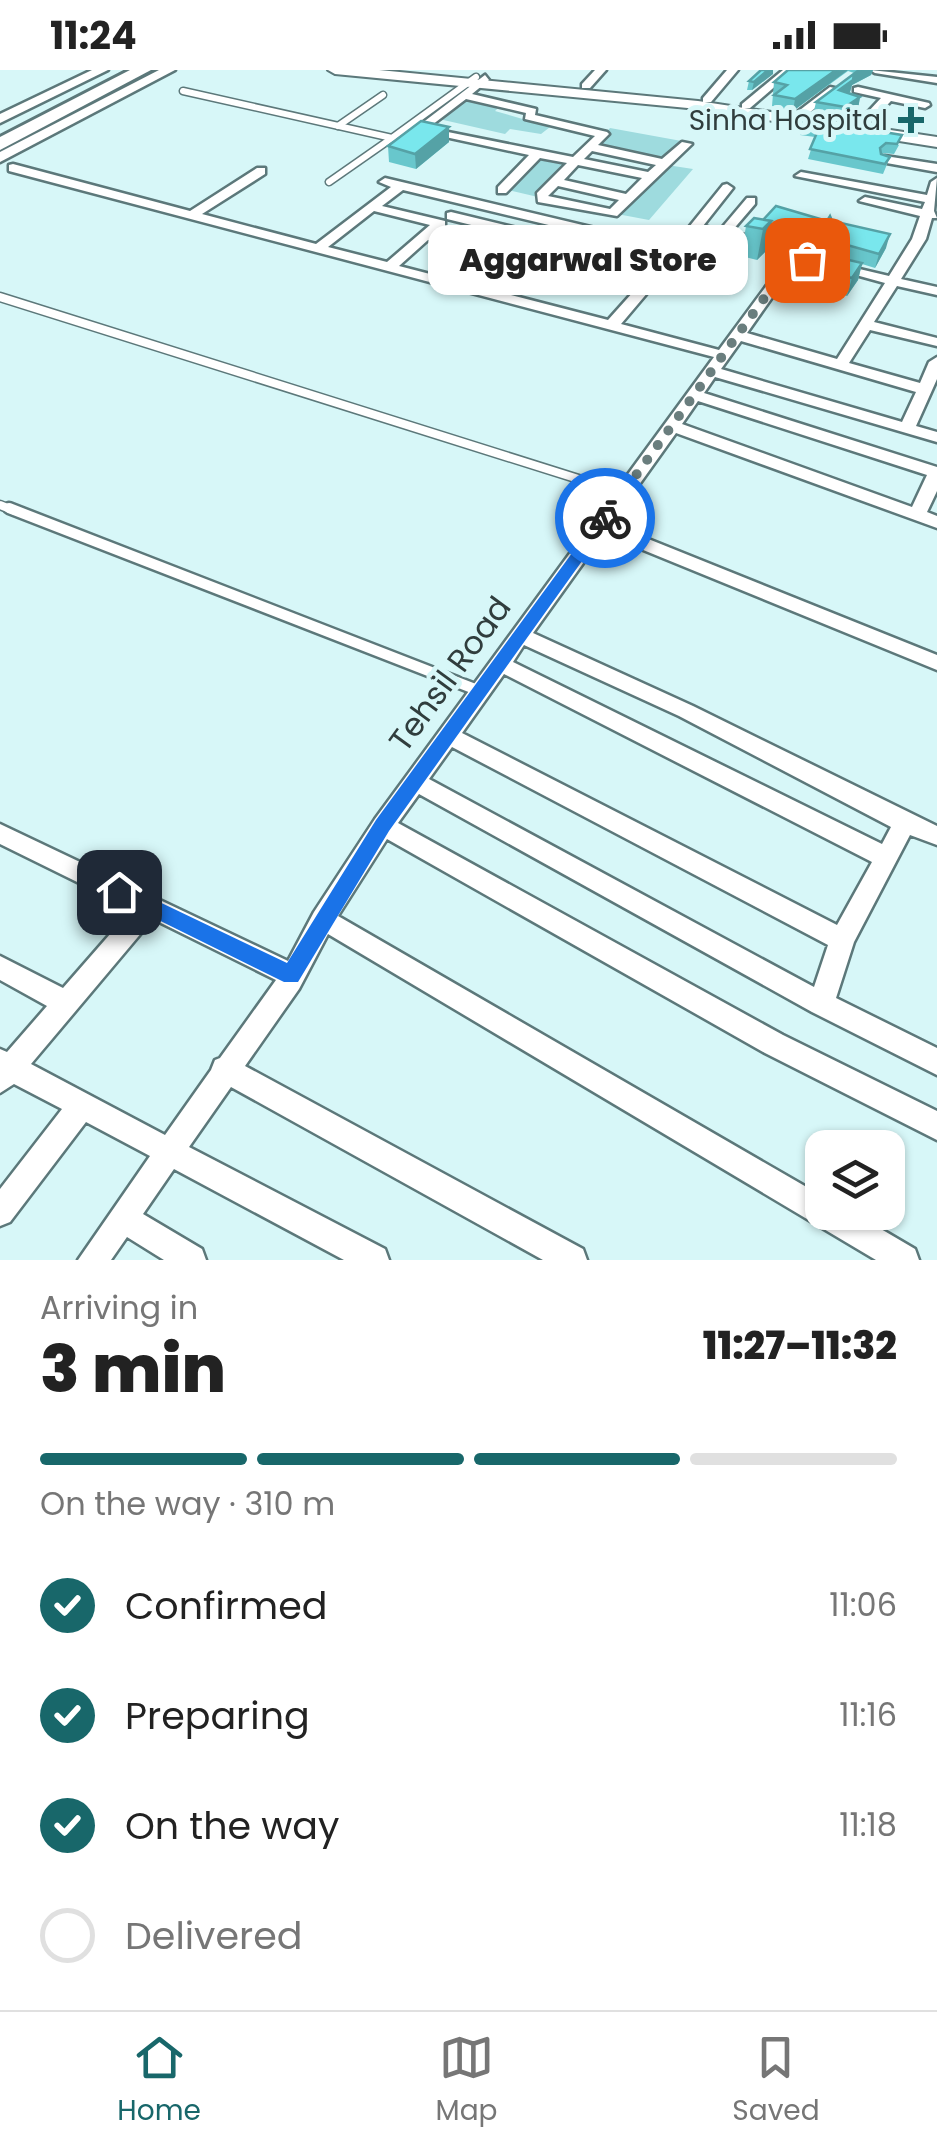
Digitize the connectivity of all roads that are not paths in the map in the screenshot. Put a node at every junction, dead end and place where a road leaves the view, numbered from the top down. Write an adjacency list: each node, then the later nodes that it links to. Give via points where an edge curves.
1 (102, 70): 21 (street)
2 (124, 70): 24 (highway)
3 (143, 70): 28 (highway)
4 (169, 70): 31 (street)
5 (335, 70): 12 (main road)
6 (383, 70): 12 (main road)
7 (601, 70): 13 (street)
8 (733, 70): 17 (street)
9 (789, 70): 19 (street)
10 (866, 80): 11 (street); 16 (street); 20 (street, via 850,77)
11 (937, 80)
12 (474, 83): 13 (main road); 23 (main road); 25 (lane); 27 (street, via 531,111); 27 (street, via 419,130)
13 (586, 86): 17 (main road)
14 (183, 91): 22 (lane)
15 (383, 95): 22 (lane)
16 (888, 97): 18 (street); 23 (street)
17 (707, 100): 19 (main road)
18 (925, 105)
19 (746, 106): 20 (main road)
20 (800, 114): 23 (main road)
21 (0, 119)
22 (338, 126): 25 (lane)
23 (858, 127): 26 (main road)
24 (0, 132)
25 (392, 138): 40 (lane)
26 (937, 139)
27 (540, 142): 30 (street, via 602,134); 34 (street); 46 (street)
28 (0, 144)
29 (686, 144): 33 (street)
30 (589, 147): 33 (street); 34 (street)
31 (0, 158)
32 (885, 160): 36 (street)
33 (664, 163): 39 (street)
34 (571, 166): 39 (street); 42 (street)
35 (13, 168): 54 (street)
36 (937, 168)
37 (260, 171): 54 (street)
38 (801, 176): 53 (street)
39 (646, 180): 49 (street)
40 (329, 182)
41 (385, 182): 44 (street)
42 (556, 182): 49 (street); 49 (street, via 540,198 611,213)
43 (937, 182): 53 (street)
44 (400, 186): 51 (street); 52 (street)
45 (727, 188): 56 (street)
46 (502, 190)
47 (478, 192): 51 (street)
48 (833, 195): 53 (street)
49 (628, 198)
50 (750, 201): 57 (street)
51 (466, 202): 55 (street); 62 (street)
52 (372, 208): 55 (street); 61 (street)
53 (931, 209): 60 (street)
54 (192, 216): 61 (street)
55 (445, 220): 58 (street); 64 (street)
56 (694, 228): 57 (street); 62 (street)
57 (724, 234): 63 (street, via 784,248)
58 (426, 236): 65 (street); 67 (street)
59 (894, 243): 60 (street)
60 (914, 247): 66 (street)
61 (317, 249): 65 (street)
62 (674, 252): 64 (street)
63 (794, 257): 66 (street); 72 (street, Tehsil Road)
64 (660, 267): 67 (street)
65 (388, 268): 71 (street)
66 (891, 280): 68 (street); 70 (street)
67 (642, 289): 71 (street)
68 (937, 291)
69 (0, 297): 83 (lane)
70 (865, 324): 73 (street); 76 (street)
71 (611, 326): 74 (street)
72 (738, 334): 74 (street, Tehsil Road); 76 (street)
73 (937, 342)
74 (718, 363): 78 (street, Tehsil Road); 80 (street)
75 (937, 363): 77 (street)
76 (841, 364): 77 (street)
77 (923, 389): 80 (street)
78 (694, 395): 79 (street, Tehsil Road); 82 (street)
79 (672, 426): 83 (street, Tehsil Road); 85 (street)
80 (907, 428): 81 (street)
81 (937, 437)
82 (937, 473): 85 (street)
83 (623, 493): 87 (street, Tehsil Road)
84 (0, 505): 91 (lane)
85 (916, 514): 86 (street)
86 (937, 522)
87 (600, 526): 88 (street, Tehsil Road); 89 (street)
88 (519, 638): 90 (street, Tehsil Road); 94 (street, via 686,711)
89 (937, 663)
90 (500, 664): 91 (street, Tehsil Road); 98 (street)
91 (480, 691): 92 (street, Tehsil Road)
92 (448, 735): 93 (street, Tehsil Road); 101 (street)
93 (416, 782): 95 (street, Tehsil Road); 105 (street)
94 (905, 824): 97 (street); 98 (street)
95 (382, 826): 100 (street, Tehsil Road); 110 (street, via 758,1036)
96 (0, 833): 99 (street)
97 (937, 836)
98 (887, 858): 101 (street)
99 (149, 906): 103 (street); 104 (street)
100 (323, 919): 103 (street, Tehsil Road); 112 (street)
101 (842, 940): 105 (street)
102 (0, 968): 104 (street)
103 (291, 975): 108 (street, Tehsil Road)
104 (66, 1003): 107 (street)
105 (821, 1004): 106 (street)
106 (937, 1062)
107 (3, 1070): 109 (street)
108 (224, 1070): 111 (street, Tehsil Road); 119 (street)
109 (82, 1106): 111 (street); 113 (street)
110 (937, 1126)
111 (170, 1152): 114 (street, Tehsil Road); 118 (street)
112 (805, 1201)
113 (0, 1212)
114 (123, 1218): 116 (street, Tehsil Road); 117 (street)
115 (853, 1230): 120 (street)
116 (93, 1260)
117 (191, 1260)
118 (374, 1260)
119 (572, 1260)
120 (904, 1260)

